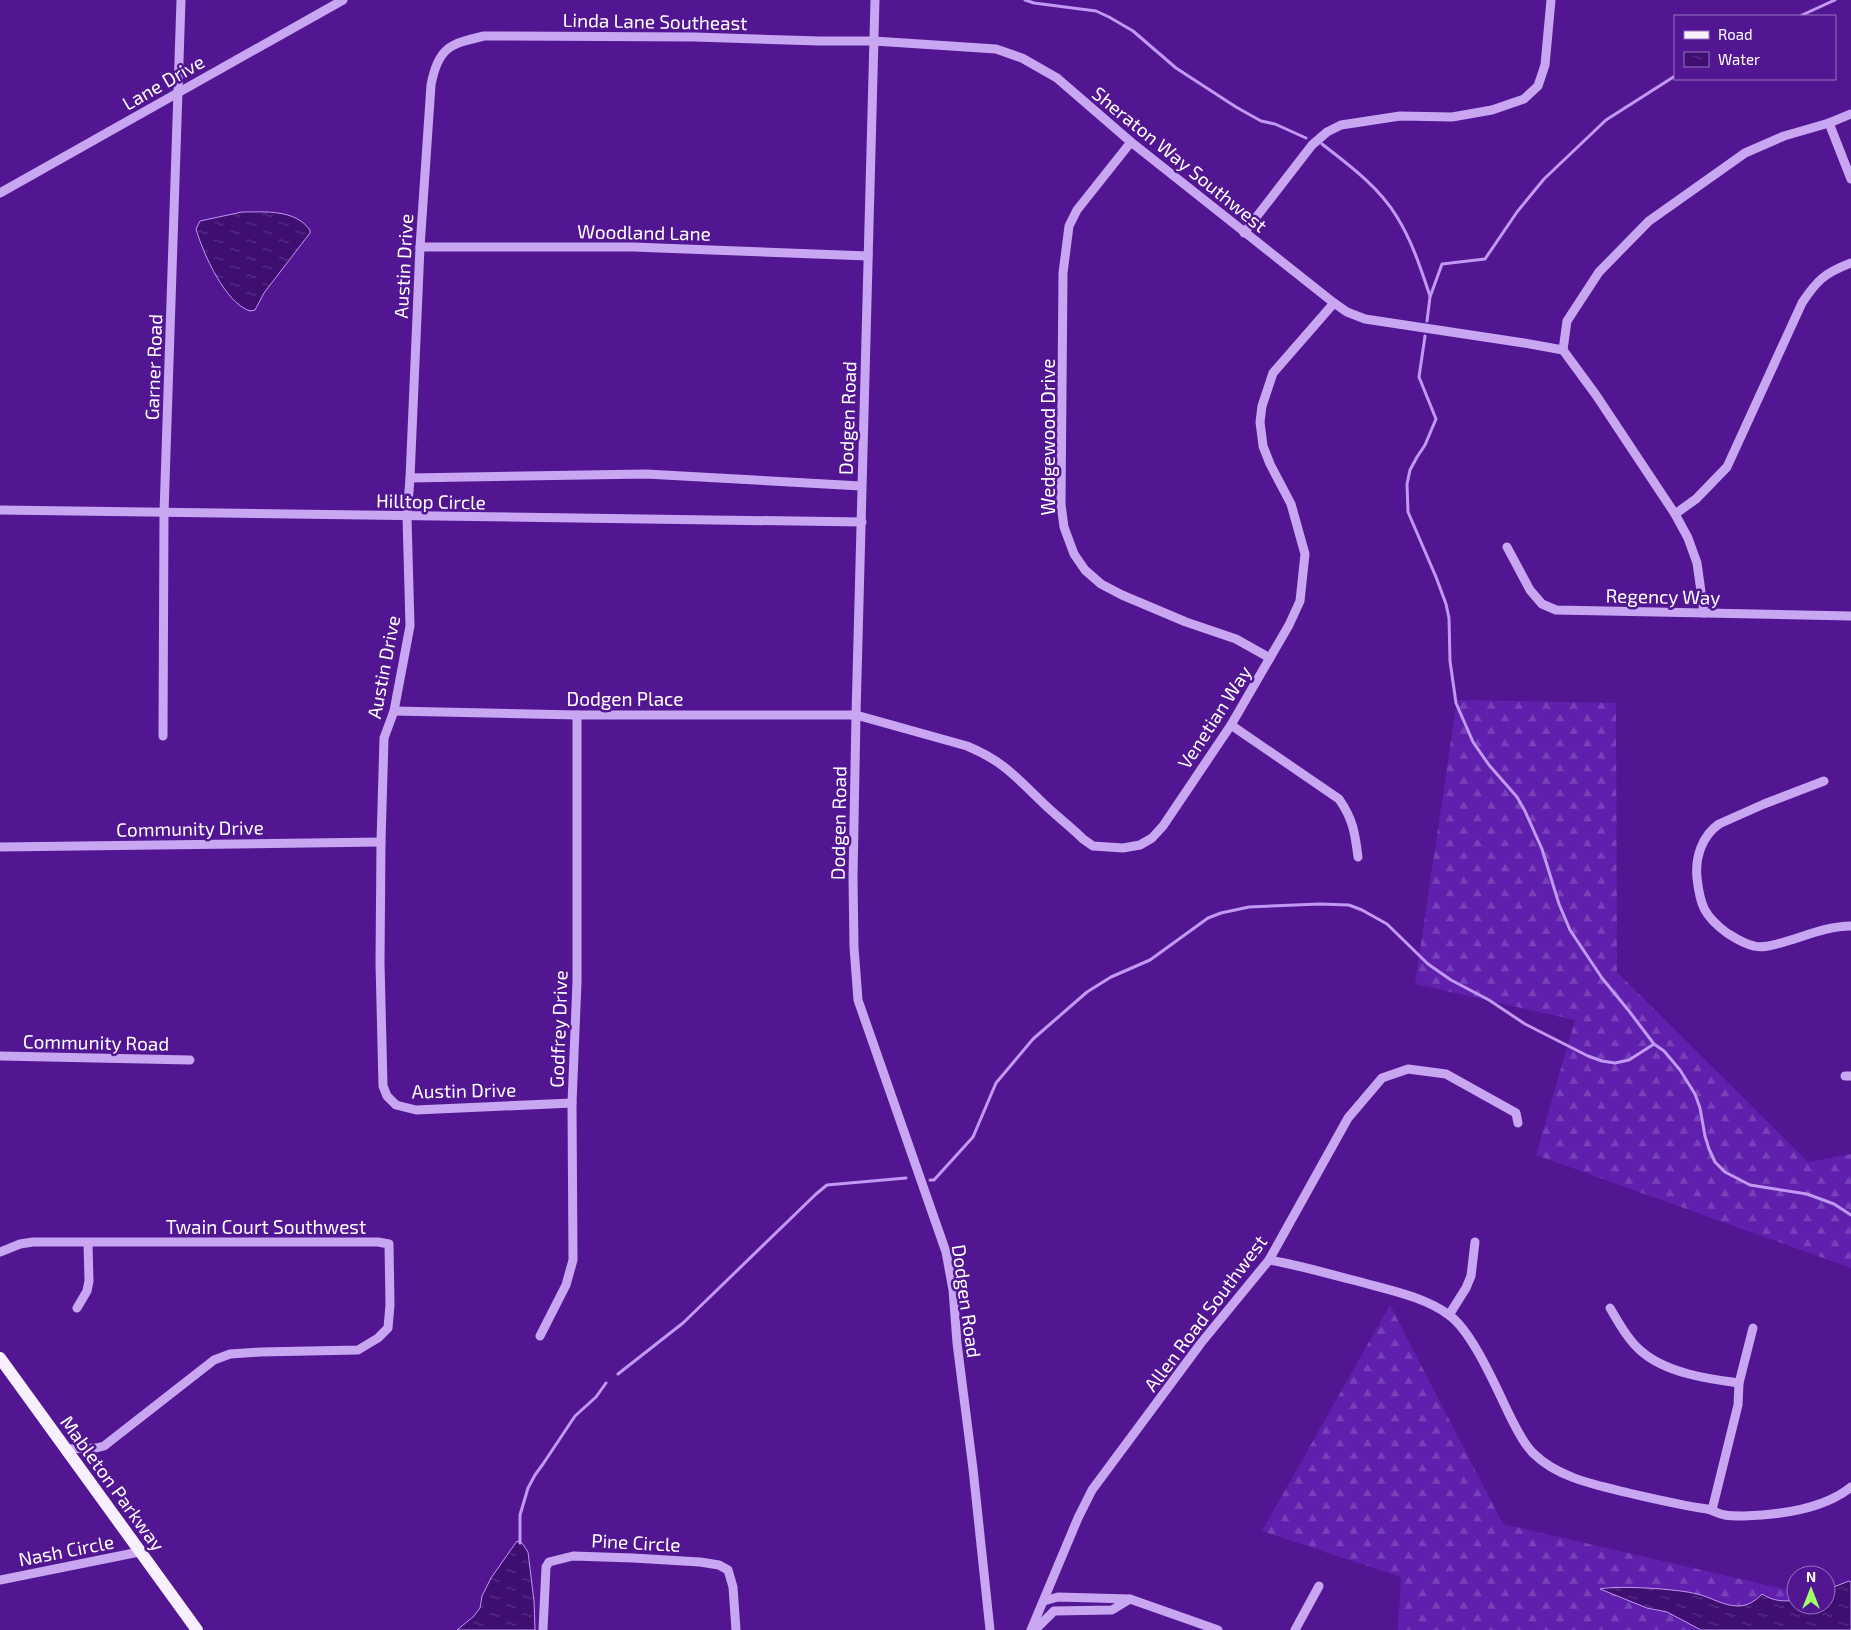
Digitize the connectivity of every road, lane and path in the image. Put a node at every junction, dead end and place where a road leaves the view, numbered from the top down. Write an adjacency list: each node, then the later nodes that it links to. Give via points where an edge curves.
1 (181, 0): 7 (street, Garner Road)
2 (343, 0): 7 (street, Lane Drive)
3 (875, 0): 5 (street, Dodgen Road)
4 (1551, 0): 13 (street, via 1545,65 1538,86 1524,99 1492,110 1452,117 1400,116 1340,125 1312,145)
5 (874, 41): 6 (street, Linda Lane Southeast, via 484,36 450,46); 10 (street, Sheraton Way Southwest, via 996,49 1022,58 1057,78); 15 (street, Dodgen Road)
6 (441, 56): 14 (street, Austin Drive, via 431,85)
7 (178, 94): 12 (street, Lane Drive); 22 (street, Garner Road)
8 (1851, 114): 9 (street)
9 (1829, 122): 11 (street); 18 (street, via 1745,153 1649,221 1599,272 1567,321)
10 (1130, 142): 13 (street, Sheraton Way Southwest); 29 (street, Wedgewood Drive, via 1077,210 1069,226 1063,273 1061,504 1064,527 1074,554 1085,570 1101,584 1186,622 1236,639)
11 (1851, 180)
12 (0, 193)
13 (1244, 233): 17 (street, Sheraton Way Southwest)
14 (420, 247): 15 (street, Woodland Lane, via 633,247); 19 (street, Austin Drive)
15 (868, 256): 20 (street, Dodgen Road)
16 (1851, 263): 23 (street, via 1822,276 1812,288 1795,317 1727,466 1696,499)
17 (1334, 303): 18 (street, Sheraton Way Southwest, via 1365,319); 29 (street, Venetian Way, via 1273,373 1262,406 1263,446 1291,504 1305,554 1300,601)
18 (1563, 350): 23 (street)
19 (410, 478): 20 (street, via 646,474); 24 (street, Austin Drive)
20 (861, 486): 25 (street, Dodgen Road)
21 (0, 510): 22 (street, Hilltop Circle)
22 (164, 513): 24 (street, Hilltop Circle); 34 (street, Garner Road)
23 (1675, 514): 27 (street, via 1697,563)
24 (407, 517): 25 (street, Hilltop Circle); 30 (street, Austin Drive, via 410,626)
25 (862, 522): 32 (street, Dodgen Road)
26 (1507, 547): 27 (street, Regency Way, via 1530,590 1542,604 1556,610)
27 (1704, 613): 28 (street, Regency Way)
28 (1851, 616)
29 (1270, 658): 33 (street, Venetian Way)
30 (394, 710): 31 (street, Dodgen Place); 36 (street, Austin Drive, via 384,738)
31 (578, 715): 32 (street, Dodgen Place); 42 (street, Godfrey Drive)
32 (856, 715): 33 (street, Venetian Way, via 983,753 1014,773 1093,846 1123,848 1140,845 1163,826); 69 (street, Dodgen Road, via 853,878 858,1000 946,1252 953,1290)
33 (1231, 725): 38 (street, via 1339,798 1354,828)
34 (163, 736)
35 (1824, 781): 39 (street, via 1764,804 1713,829 1697,856 1700,901 1712,922 1736,939 1753,946 1762,947 1839,926)
36 (380, 842): 37 (street, Community Drive); 42 (street, Austin Drive, via 382,1076 391,1102 416,1110)
37 (0, 847)
38 (1358, 857)
39 (1851, 926)
40 (0, 1056): 41 (street, Community Road)
41 (190, 1060)
42 (572, 1103): 52 (street, Godfrey Drive, via 573,1260 566,1286)
43 (1518, 1123): 47 (street, Allen Road Southwest, via 1516,1113 1446,1074 1408,1070 1382,1078 1348,1118)
44 (1475, 1242): 50 (street, via 1471,1276)
45 (88, 1244): 46 (street, Twain Court Southwest, via 32,1242); 48 (street, via 89,1281); 55 (street, Twain Court Southwest, via 389,1244 388,1328 358,1350 230,1354 214,1360 104,1446)
46 (0, 1252)
47 (1270, 1260): 50 (street, via 1398,1292 1420,1299); 63 (street, Allen Road Southwest, via 1201,1343 1092,1490)
48 (77, 1308)
49 (1610, 1308): 54 (street, via 1625,1332 1652,1359 1689,1374)
50 (1449, 1315): 57 (street, via 1460,1324 1476,1347 1521,1438 1532,1453 1558,1471 1592,1484)
51 (1753, 1328): 54 (street)
52 (540, 1336)
53 (0, 1358): 55 (main road, Mableton Parkway)
54 (1739, 1383): 57 (street, via 1738,1405)
55 (65, 1449): 58 (main road, Mableton Parkway)
56 (1851, 1487): 57 (street, via 1809,1507 1744,1516 1724,1515)
57 (1712, 1510)
58 (139, 1552): 59 (street, Nash Circle); 66 (main road, Mableton Parkway)
59 (0, 1580)
60 (1319, 1586): 73 (street)
61 (1090, 1598): 62 (street); 63 (street, via 1058,1597); 64 (street)
62 (1130, 1599): 64 (street, via 1112,1610); 72 (street)
63 (1044, 1601): 65 (street); 70 (street, Allen Road Southwest)
64 (1088, 1610): 65 (street)
65 (1054, 1611): 71 (street)
66 (196, 1630)
67 (543, 1630): 68 (street, Pine Circle, via 546,1568 549,1562 573,1556 719,1565 728,1570 733,1587)
68 (736, 1630)
69 (990, 1630)
70 (1031, 1630)
71 (1035, 1630)
72 (1218, 1630)
73 (1295, 1630)

